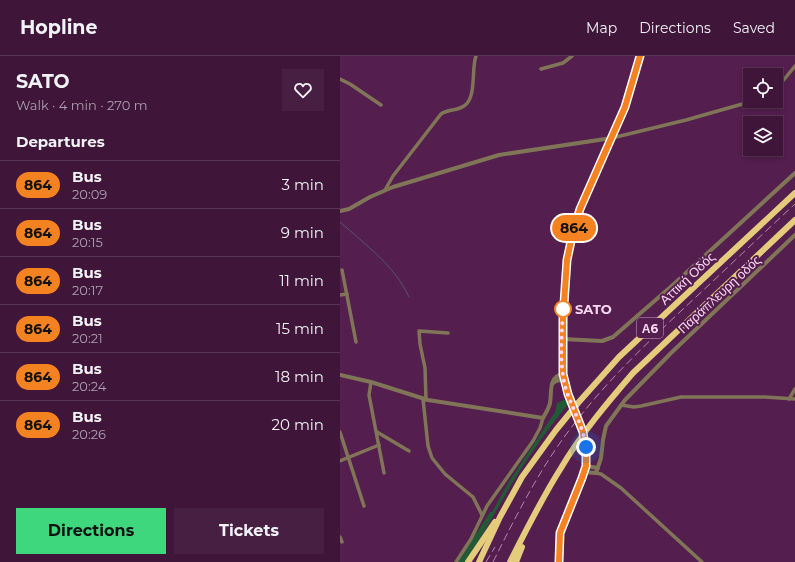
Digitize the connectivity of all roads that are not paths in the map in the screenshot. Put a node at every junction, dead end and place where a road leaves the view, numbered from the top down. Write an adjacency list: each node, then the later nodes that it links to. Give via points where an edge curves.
1 (476, 56): 12 (street, via 469,101 462,107 440,114)
2 (572, 56): 5 (street, via 563,63)
3 (640, 56): 10 (main road, via 625,107)
4 (795, 66): 7 (street)
5 (541, 69)
6 (340, 79): 9 (street)
7 (783, 81)
8 (743, 104): 10 (street)
9 (381, 105)
10 (612, 138): 12 (street, via 499,155); 22 (main road, via 583,203 568,252)
11 (795, 173): 22 (street, via 613,338 595,341)
12 (385, 190): 14 (street)
13 (795, 193): 47 (highway, Αττική Οδός / Α6, via 604,372 556,430 522,477)
14 (340, 211)
15 (795, 220): 45 (highway, Α6, via 633,373 574,447)
16 (795, 236): 31 (street, Παράπλευρη οδός, via 671,353)
17 (342, 270): 18 (street)
18 (342, 278): 19 (street)
19 (347, 294): 20 (street); 23 (street)
20 (340, 295)
21 (448, 333): 28 (street, via 419,331 425,368)
22 (562, 339): 25 (main road)
23 (356, 342)
24 (340, 374): 26 (street)
25 (563, 377): 32 (street, via 551,385 550,404); 39 (main road, bridge, via 583,432)
26 (371, 382): 28 (street); 34 (street, via 369,395)
27 (795, 389): 29 (street)
28 (424, 399): 32 (street); 46 (street, via 428,446 432,458 445,474 472,497)
29 (789, 399): 30 (street); 31 (street, via 681,397 647,406)
30 (795, 399)
31 (621, 405): 40 (street, Παράπλευρη οδός, via 606,426)
32 (543, 418): 46 (street, via 533,441)
33 (340, 432): 37 (street)
34 (377, 432): 35 (street); 36 (street)
35 (379, 446): 37 (street); 42 (street)
36 (409, 451)
37 (348, 457): 38 (street); 44 (street)
38 (340, 461)
39 (586, 466): 40 (street); 41 (main road)
40 (598, 468): 43 (street, Παράπλευρη οδός)
41 (584, 472): 43 (street); 55 (main road, via 560,533)
42 (384, 473)
43 (596, 473): 56 (street, via 621,488)
44 (364, 506)
45 (537, 510): 53 (highway, Α6); 54 (highway)
46 (482, 515): 50 (street)
47 (500, 517): 51 (highway); 52 (highway, Αττική Οδός / Α6)
48 (340, 537): 49 (street)
49 (342, 542)
50 (456, 562)
51 (468, 562)
52 (479, 562)
53 (510, 562)
54 (516, 562)
55 (559, 562)
56 (702, 562)

